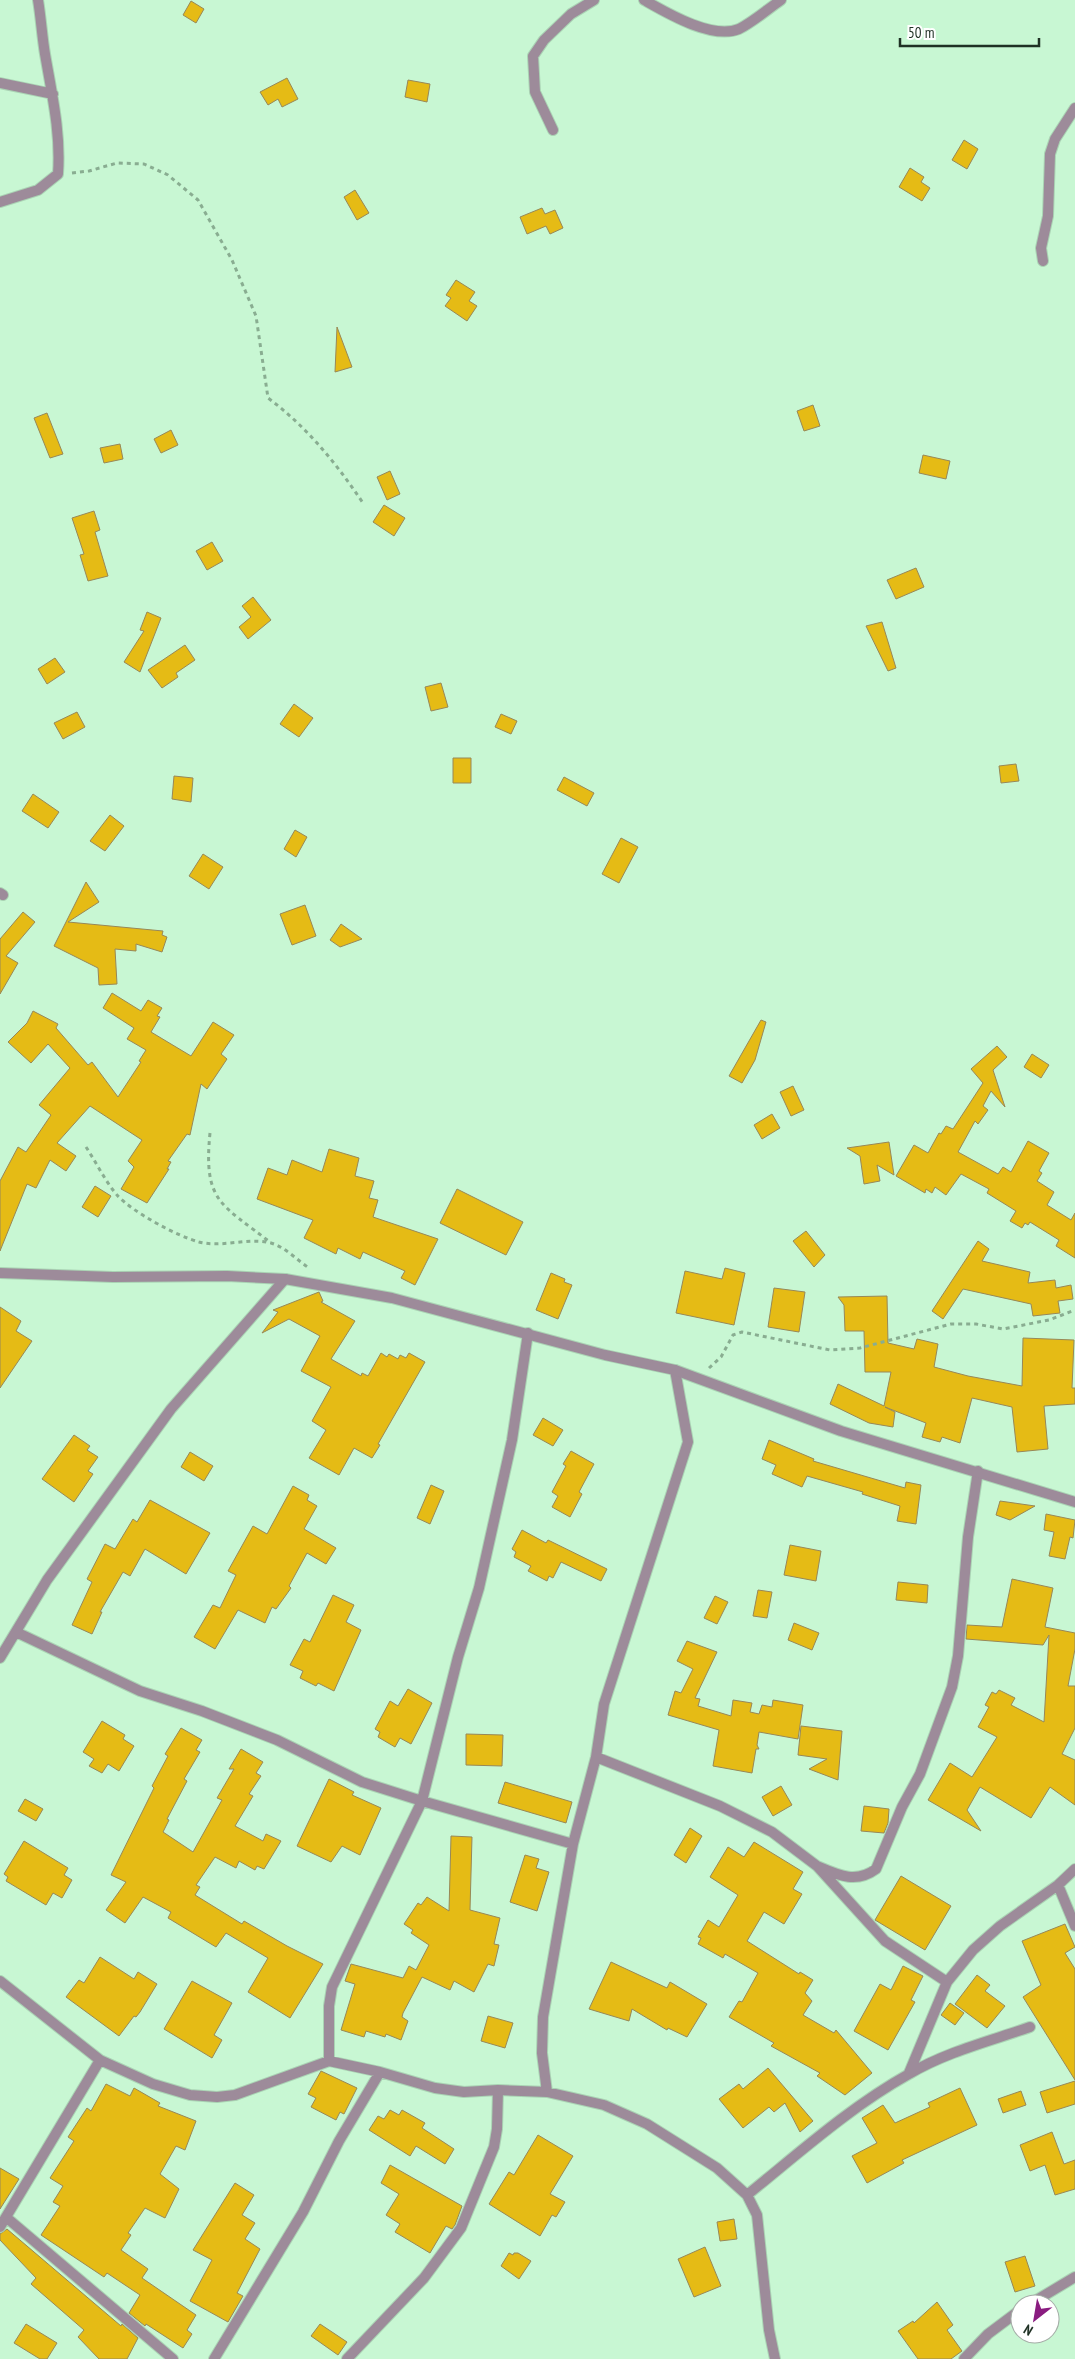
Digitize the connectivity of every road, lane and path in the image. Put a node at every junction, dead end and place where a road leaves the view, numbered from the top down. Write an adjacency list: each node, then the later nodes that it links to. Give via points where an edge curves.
1 (38, 0): 6 (street)
2 (594, 0): 8 (street, via 571,14 532,56 535,92)
3 (644, 0): 4 (street, via 669,15 717,32 738,29)
4 (781, 0)
5 (0, 83): 6 (street)
6 (53, 94): 9 (street, via 60,150)
7 (1075, 108): 11 (street, via 1055,139 1050,154 1048,216 1041,248)
8 (554, 130)
9 (58, 174): 10 (street, via 38,190); 12 (path, via 89,171 117,163 144,164 168,175 198,200 232,260 256,316 268,398 292,416 338,466)
10 (0, 202)
11 (1043, 261)
12 (363, 503)
13 (210, 1133): 15 (path, via 208,1174 221,1203)
14 (86, 1147): 15 (path, via 117,1195 172,1230 199,1242)
15 (272, 1243): 18 (path, via 312,1270)
16 (0, 1273): 17 (street)
17 (286, 1279): 18 (street); 25 (street, via 171,1409 46,1580)
18 (326, 1287): 20 (street, via 392,1298)
19 (1075, 1310): 22 (path, via 1049,1320 1003,1330 976,1324 951,1324 860,1348 830,1350 742,1332 733,1335 721,1357)
20 (528, 1333): 21 (street); 28 (street, via 512,1440 481,1579)
21 (676, 1370): 22 (street); 27 (street, via 688,1442 604,1704)
22 (698, 1378): 23 (street, via 841,1431)
23 (978, 1471): 24 (street); 30 (street, via 968,1536 958,1656 952,1687 920,1774 876,1869 868,1876 853,1878 842,1877)
24 (1075, 1502)
25 (16, 1632): 26 (street); 28 (street, via 140,1691 277,1740 362,1782)
26 (0, 1658)
27 (596, 1757): 29 (street); 30 (street, via 720,1806 772,1832)
28 (422, 1802): 29 (street); 38 (street, via 332,1987)
29 (573, 1844): 42 (street, via 543,2017 542,2053)
30 (817, 1866): 35 (street, via 885,1941)
31 (1075, 1869): 32 (street)
32 (1058, 1885): 33 (street); 35 (street, via 973,1950)
33 (1075, 1926)
34 (0, 1981): 37 (street)
35 (947, 1982): 40 (street)
36 (1030, 2027): 40 (street, via 940,2058)
37 (100, 2060): 38 (street, via 153,2084 190,2095 217,2097 235,2095); 44 (street)
38 (329, 2061): 39 (street)
39 (380, 2072): 41 (street, via 434,2088); 50 (street, via 339,2141 303,2212)
40 (909, 2074): 43 (street, via 853,2110)
41 (498, 2090): 42 (street); 51 (street, via 494,2147 461,2228 424,2278)
42 (547, 2092): 43 (street, via 604,2105 647,2124 718,2168)
43 (747, 2195): 52 (street, via 756,2215 769,2330)
44 (6, 2218): 45 (street); 49 (street)
45 (0, 2227)
46 (1075, 2277): 47 (street)
47 (1047, 2294)
48 (1010, 2318): 53 (street)
49 (173, 2359)
50 (214, 2359)
51 (347, 2359)
52 (776, 2359)
53 (964, 2359)

